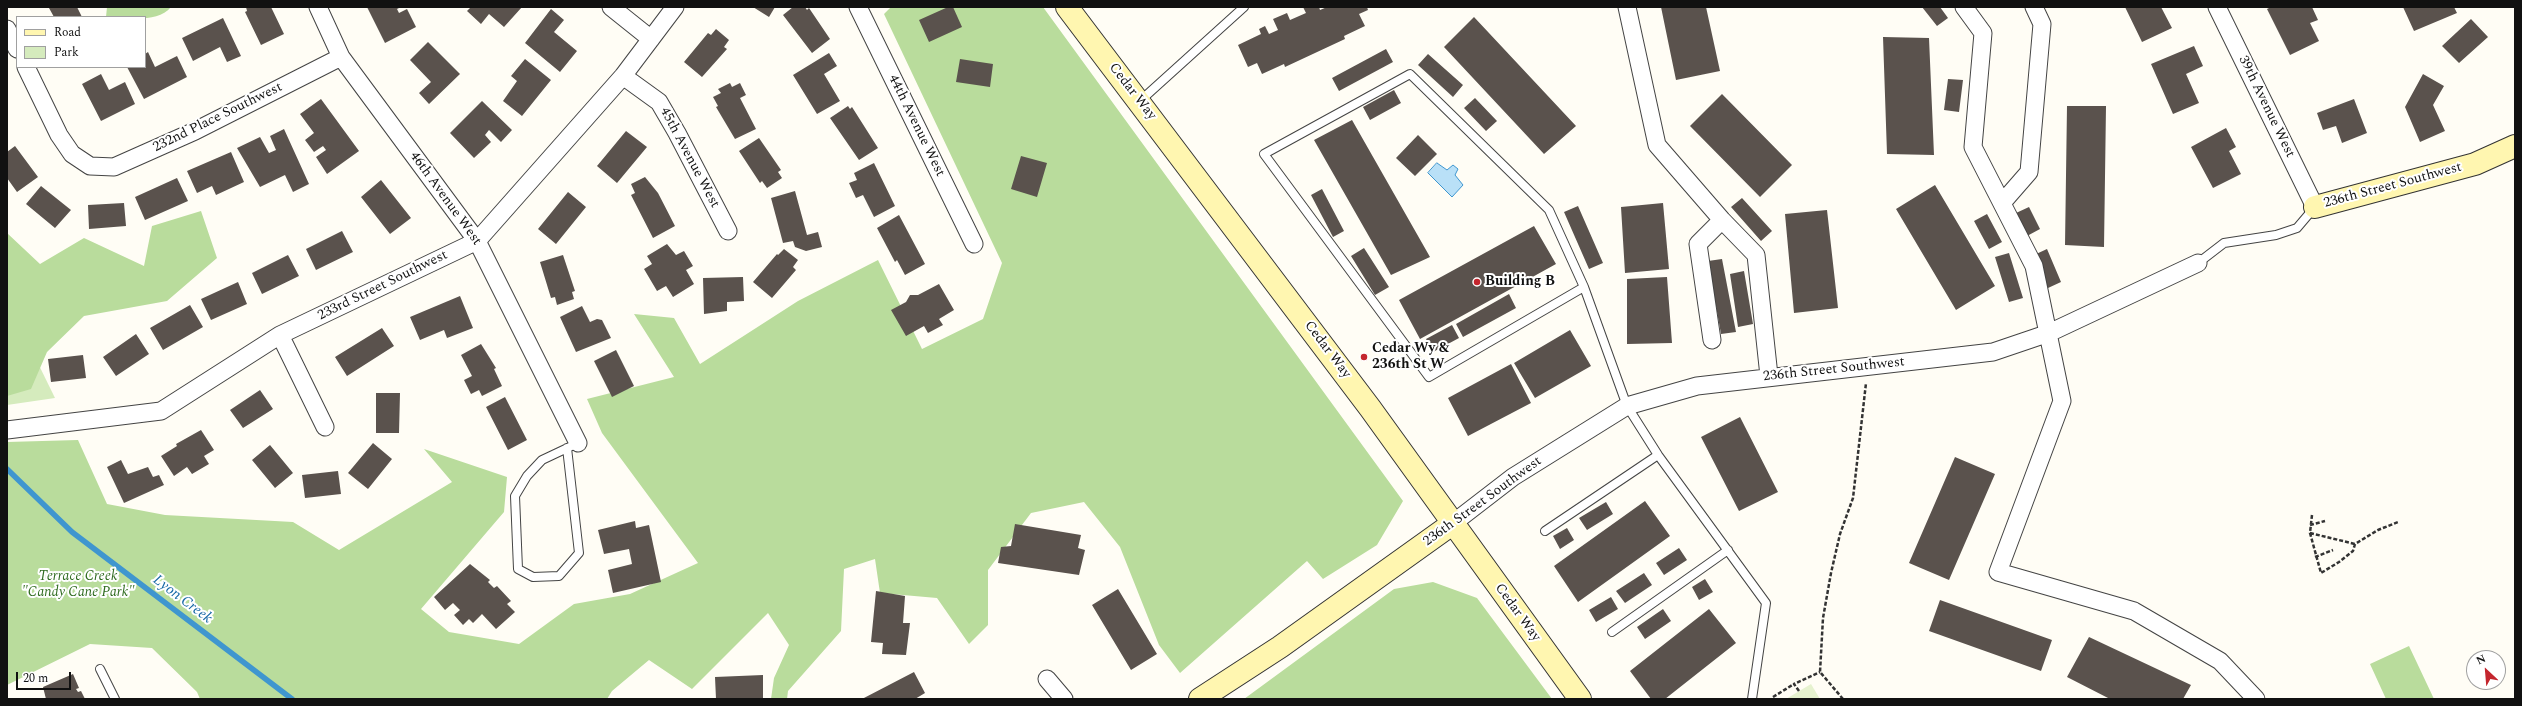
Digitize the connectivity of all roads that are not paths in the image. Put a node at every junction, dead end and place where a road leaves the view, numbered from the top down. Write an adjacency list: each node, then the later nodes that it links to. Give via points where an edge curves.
1 (318, 7): 14 (street, 46th Avenue West)
2 (611, 7): 12 (street)
3 (675, 7): 12 (street, 233rd Street Southwest)
4 (858, 7): 24 (street, 44th Avenue West)
5 (1067, 7): 17 (main road, Cedar Way)
6 (1244, 7): 17 (lane)
7 (1627, 7): 21 (street, via 1657,145)
8 (1964, 7): 19 (street, via 1983,33 1973,147)
9 (2034, 7): 19 (street, via 2042,24 2029,172)
10 (2217, 7): 20 (street, 39th Avenue West)
11 (7, 29): 13 (street)
12 (651, 39): 16 (street, 233rd Street Southwest)
13 (16, 47)
14 (341, 57): 15 (street, 232nd Place Southwest, via 195,131 114,166 90,166 72,154 59,135); 23 (street, 46th Avenue West)
15 (26, 68)
16 (623, 76): 22 (street, 45th Avenue West, via 659,102 678,133); 23 (street, 233rd Street Southwest)
17 (1140, 101): 36 (main road, Cedar Way, via 1370,408)
18 (2515, 146): 20 (main road, 236th Street Southwest, via 2475,164)
19 (2002, 203): 27 (street, via 2034,266)
20 (2315, 207): 25 (lane, 236th Street Southwest, via 2297,228 2276,236 2224,243)
21 (1722, 220): 29 (street, via 1698,244); 30 (street, via 1756,255)
22 (728, 231)
23 (477, 241): 28 (street, 233rd Street Southwest); 34 (street, 46th Avenue West)
24 (974, 244)
25 (2198, 263): 27 (street, 236th Street Southwest)
26 (1584, 287): 26 (lane, via 1429,377 1264,154 1410,74 1549,210); 31 (lane)
27 (2049, 333): 30 (street, 236th Street Southwest, via 1993,352 1865,368); 47 (street, via 2062,401 1998,572 2134,611 2220,661)
28 (280, 335): 32 (street); 33 (street, 233rd Street Southwest, via 161,411)
29 (1712, 340)
30 (1769, 376): 31 (street, 236th Street Southwest, via 1697,386)
31 (1627, 406): 35 (lane); 36 (street, 236th Street Southwest, via 1513,477)
32 (325, 427)
33 (7, 430)
34 (573, 446): 34 (lane, via 542,460 527,476 515,496 518,569 533,577 559,576 579,553)
35 (1658, 455): 37 (lane); 38 (lane)
36 (1452, 524): 44 (main road, 236th Street Southwest, via 1280,647); 45 (main road, Cedar Way)
37 (1545, 531)
38 (1728, 550): 39 (lane); 46 (lane, via 1766,603)
39 (1612, 632)
40 (100, 669): 42 (lane)
41 (1047, 679): 43 (street)
42 (115, 699)
43 (1064, 699)
44 (1200, 699)
45 (1580, 699)
46 (1752, 699)
47 (2256, 699)

